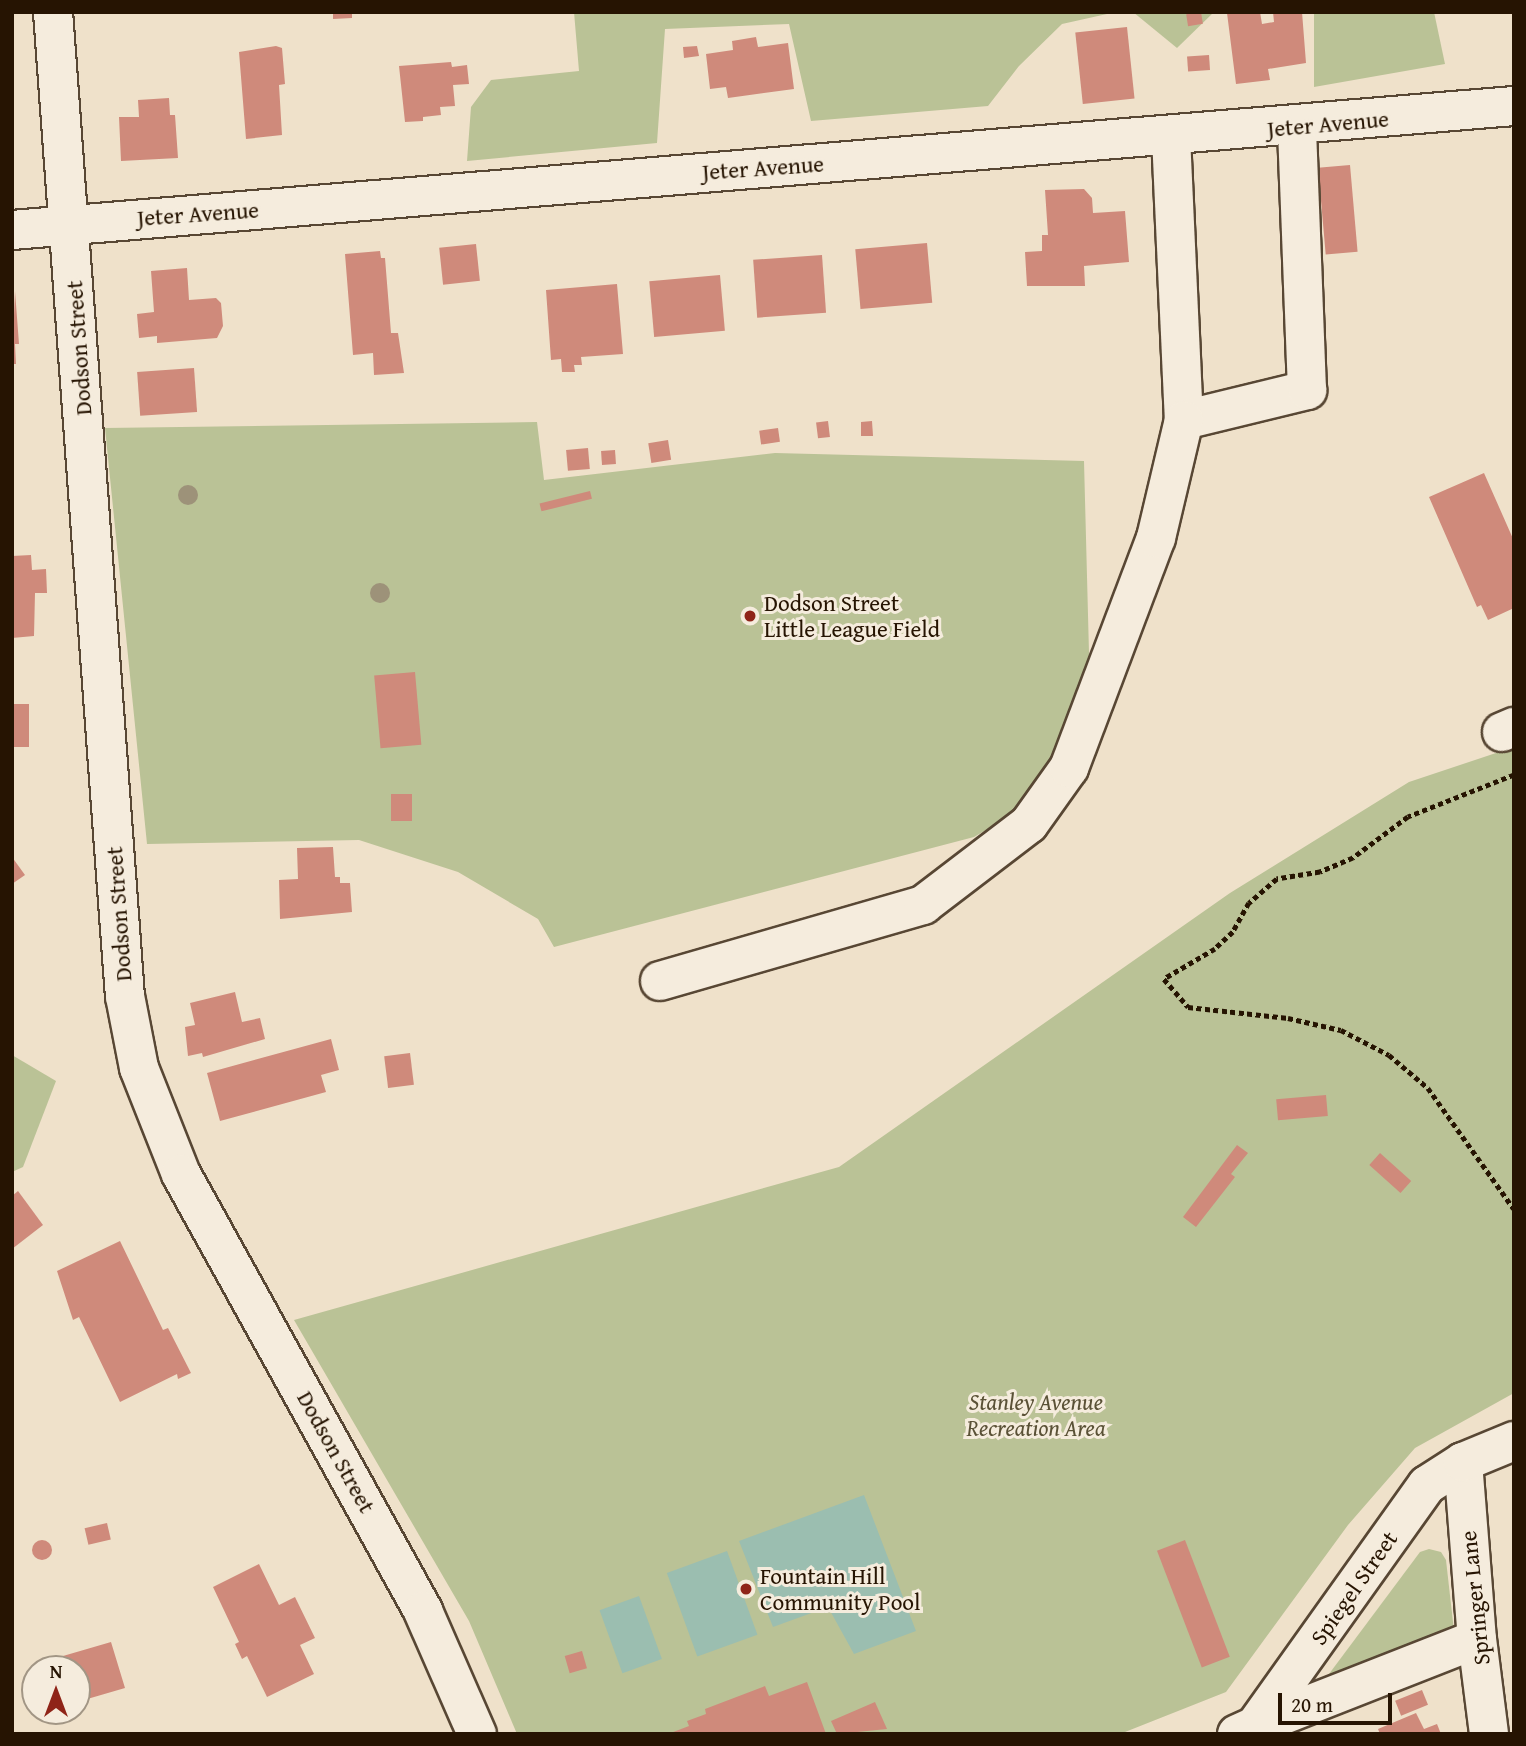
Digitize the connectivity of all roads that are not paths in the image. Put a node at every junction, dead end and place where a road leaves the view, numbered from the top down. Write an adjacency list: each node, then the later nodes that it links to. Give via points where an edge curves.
1 (53, 12): 5 (street, Dodson Street)
2 (1514, 106): 3 (street, Jeter Avenue)
3 (1297, 127): 4 (street, Jeter Avenue); 7 (street, via 1307,390)
4 (1171, 136): 5 (street, Jeter Avenue); 7 (street)
5 (70, 225): 6 (street, Jeter Avenue); 14 (street, Dodson Street, via 125,996 139,1068 181,1174 424,1611)
6 (12, 230)
7 (1184, 420): 8 (street, via 1156,538 1074,755 1030,824 923,905)
8 (660, 981)
9 (1514, 1441): 10 (street, Spiegel Street)
10 (1463, 1462): 11 (street, Springer Lane); 13 (street, Spiegel Street, via 1427,1485)
11 (1477, 1639): 12 (street, Springer Lane); 13 (street, Spiegel Street)
12 (1499, 1682): 15 (street, Springer Lane)
13 (1246, 1730)
14 (478, 1734)
15 (1489, 1734)

